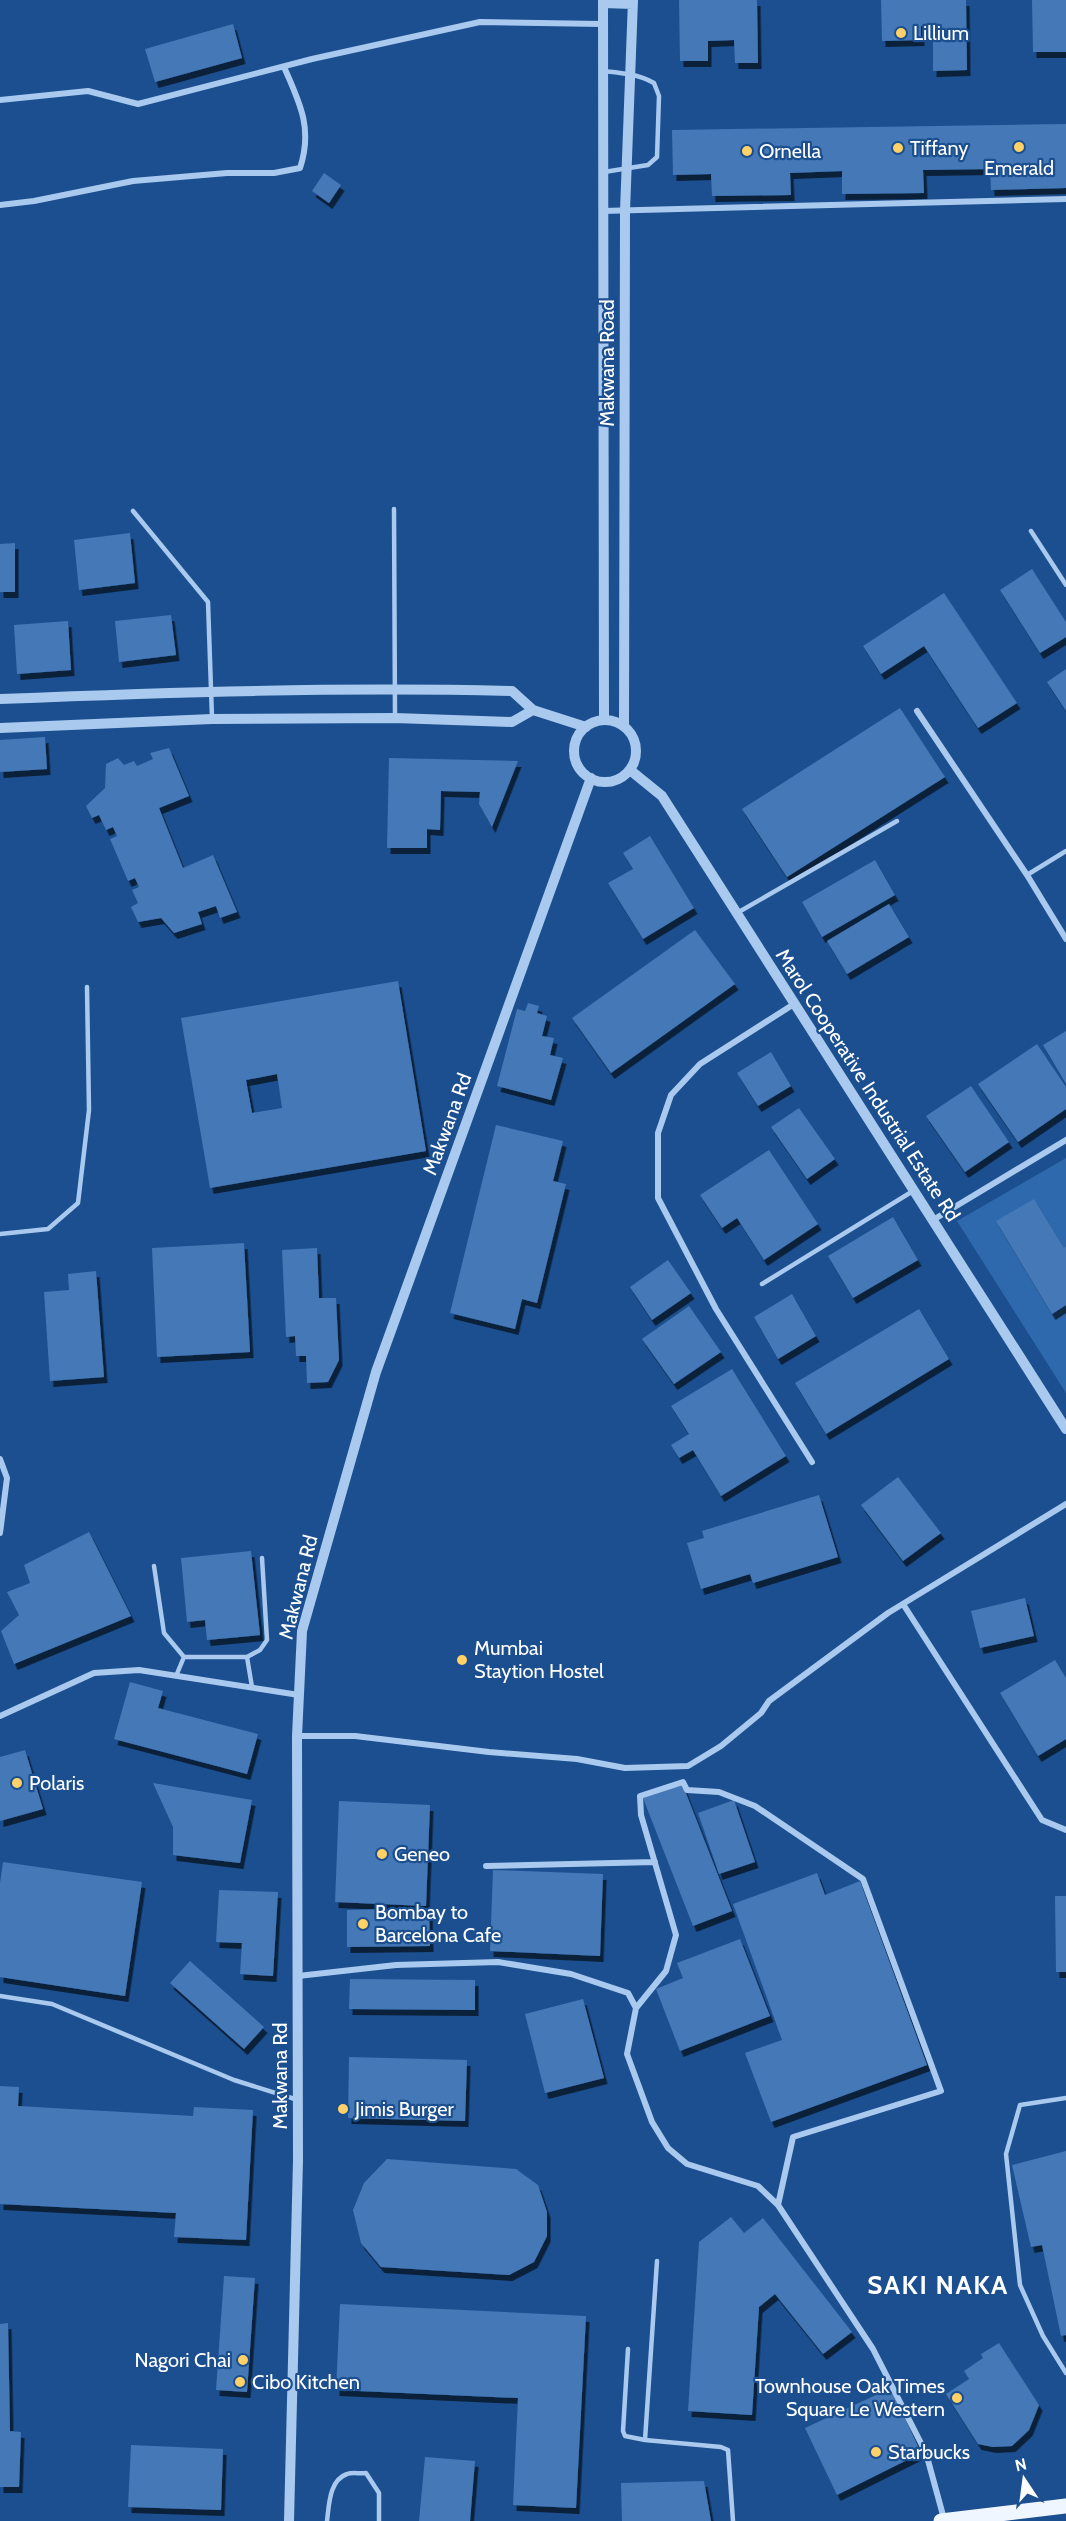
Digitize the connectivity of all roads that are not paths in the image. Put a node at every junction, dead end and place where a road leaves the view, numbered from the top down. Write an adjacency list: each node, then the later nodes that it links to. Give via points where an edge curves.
1 (603, 2): 2 (street); 3 (street, Makwana Road)
2 (633, 2): 6 (street, Makwana Road)
3 (602, 24): 4 (street, via 480,22); 5 (street, Makwana Road)
4 (284, 67): 7 (street, via 138,104 88,91); 11 (street, via 303,108 307,148 300,168 133,181)
5 (602, 71): 6 (lane); 9 (street, Makwana Road)
6 (630, 74): 8 (street, Makwana Road); 8 (lane, via 654,83 659,96 657,157 648,165)
7 (0, 99)
8 (627, 169): 9 (lane); 13 (street, Makwana Road)
9 (601, 172): 12 (street, Makwana Road)
10 (1066, 199): 13 (street)
11 (0, 205)
12 (602, 211): 13 (street); 16 (street, Makwana Road)
13 (625, 211): 17 (street, Makwana Road)
14 (394, 509): 20 (lane)
15 (133, 512): 21 (lane, via 208,602)
16 (603, 517): 17 (street); 27 (street, Makwana Road)
17 (625, 517): 28 (street, Makwana Road)
18 (1031, 531): 19 (lane)
19 (1066, 585)
20 (395, 688): 21 (street); 23 (street, via 512,691); 25 (lane)
21 (210, 690): 22 (street); 26 (lane)
22 (0, 699)
23 (533, 710): 25 (street, via 512,722); 29 (street)
24 (917, 711): 35 (street)
25 (395, 718): 26 (street)
26 (212, 719): 30 (street)
27 (604, 720): 28 (street); 29 (street)
28 (624, 726): 31 (street, via 636,746 636,759)
29 (586, 727): 32 (street, via 575,744 574,756 578,767)
30 (0, 728)
31 (630, 770): 32 (street, via 610,782); 36 (street, Marol Cooperative Industrial Estate Rd, via 662,796)
32 (591, 778): 57 (street, Makwana Rd, via 376,1372 302,1631)
33 (897, 820): 36 (lane)
34 (1066, 851): 35 (lane)
35 (1027, 875): 37 (street)
36 (737, 913): 39 (street, Marol Cooperative Industrial Estate Rd)
37 (1066, 939)
38 (87, 987): 43 (lane, via 89,1110 78,1203 48,1228)
39 (794, 1004): 41 (street, Marol Cooperative Industrial Estate Rd); 47 (street, via 700,1065 671,1095 658,1133 657,1198 716,1309)
40 (1066, 1140): 42 (street)
41 (914, 1190): 42 (street, Marol Cooperative Industrial Estate Rd); 44 (lane)
42 (933, 1220): 45 (street, Marol Cooperative Industrial Estate Rd)
43 (0, 1234)
44 (762, 1284)
45 (1066, 1429)
46 (0, 1459): 49 (street, via 7,1478)
47 (812, 1462)
48 (1066, 1504): 52 (street)
49 (0, 1533)
50 (262, 1558): 54 (lane, via 267,1640 260,1650)
51 (154, 1566): 53 (lane, via 164,1633)
52 (903, 1604): 59 (street, via 769,1701 761,1713 721,1746 687,1766 626,1768 577,1759 355,1736); 60 (street, via 1042,1820)
53 (184, 1657): 54 (lane); 55 (lane)
54 (247, 1657): 56 (lane)
55 (176, 1676): 56 (street); 58 (street, via 139,1670 94,1673)
56 (252, 1687): 57 (street)
57 (299, 1695): 59 (street, Makwana Rd)
58 (0, 1716)
59 (297, 1736): 63 (street, Makwana Rd)
60 (1066, 1830)
61 (655, 1862): 62 (street); 65 (street, via 676,1935 666,1971); 68 (street, via 641,1815 640,1796 683,1782 687,1790 719,1792 755,1806 863,1879 941,2091 794,2137)
62 (486, 1866)
63 (298, 1976): 65 (street, via 396,1965 498,1962 571,1974 627,1993); 67 (street, Makwana Rd)
64 (0, 1996): 67 (lane, via 52,2004 234,2080)
65 (636, 2008): 68 (street, via 627,2054 652,2122 668,2148 687,2164 758,2187)
66 (1066, 2098): 71 (lane, via 1020,2105 1006,2154 1020,2285 1043,2336)
67 (298, 2100): 74 (street, Makwana Rd)
68 (778, 2205): 78 (street, via 873,2349 926,2453)
69 (657, 2261): 72 (lane)
70 (628, 2349): 72 (lane, via 623,2431 625,2436)
71 (1066, 2373)
72 (645, 2440): 77 (lane, via 728,2450)
73 (1066, 2506): 78 (main road)
74 (289, 2521)
75 (327, 2521): 76 (lane, via 330,2493 339,2480 346,2474 366,2473 379,2493)
76 (380, 2521)
77 (732, 2521)
78 (943, 2521)

